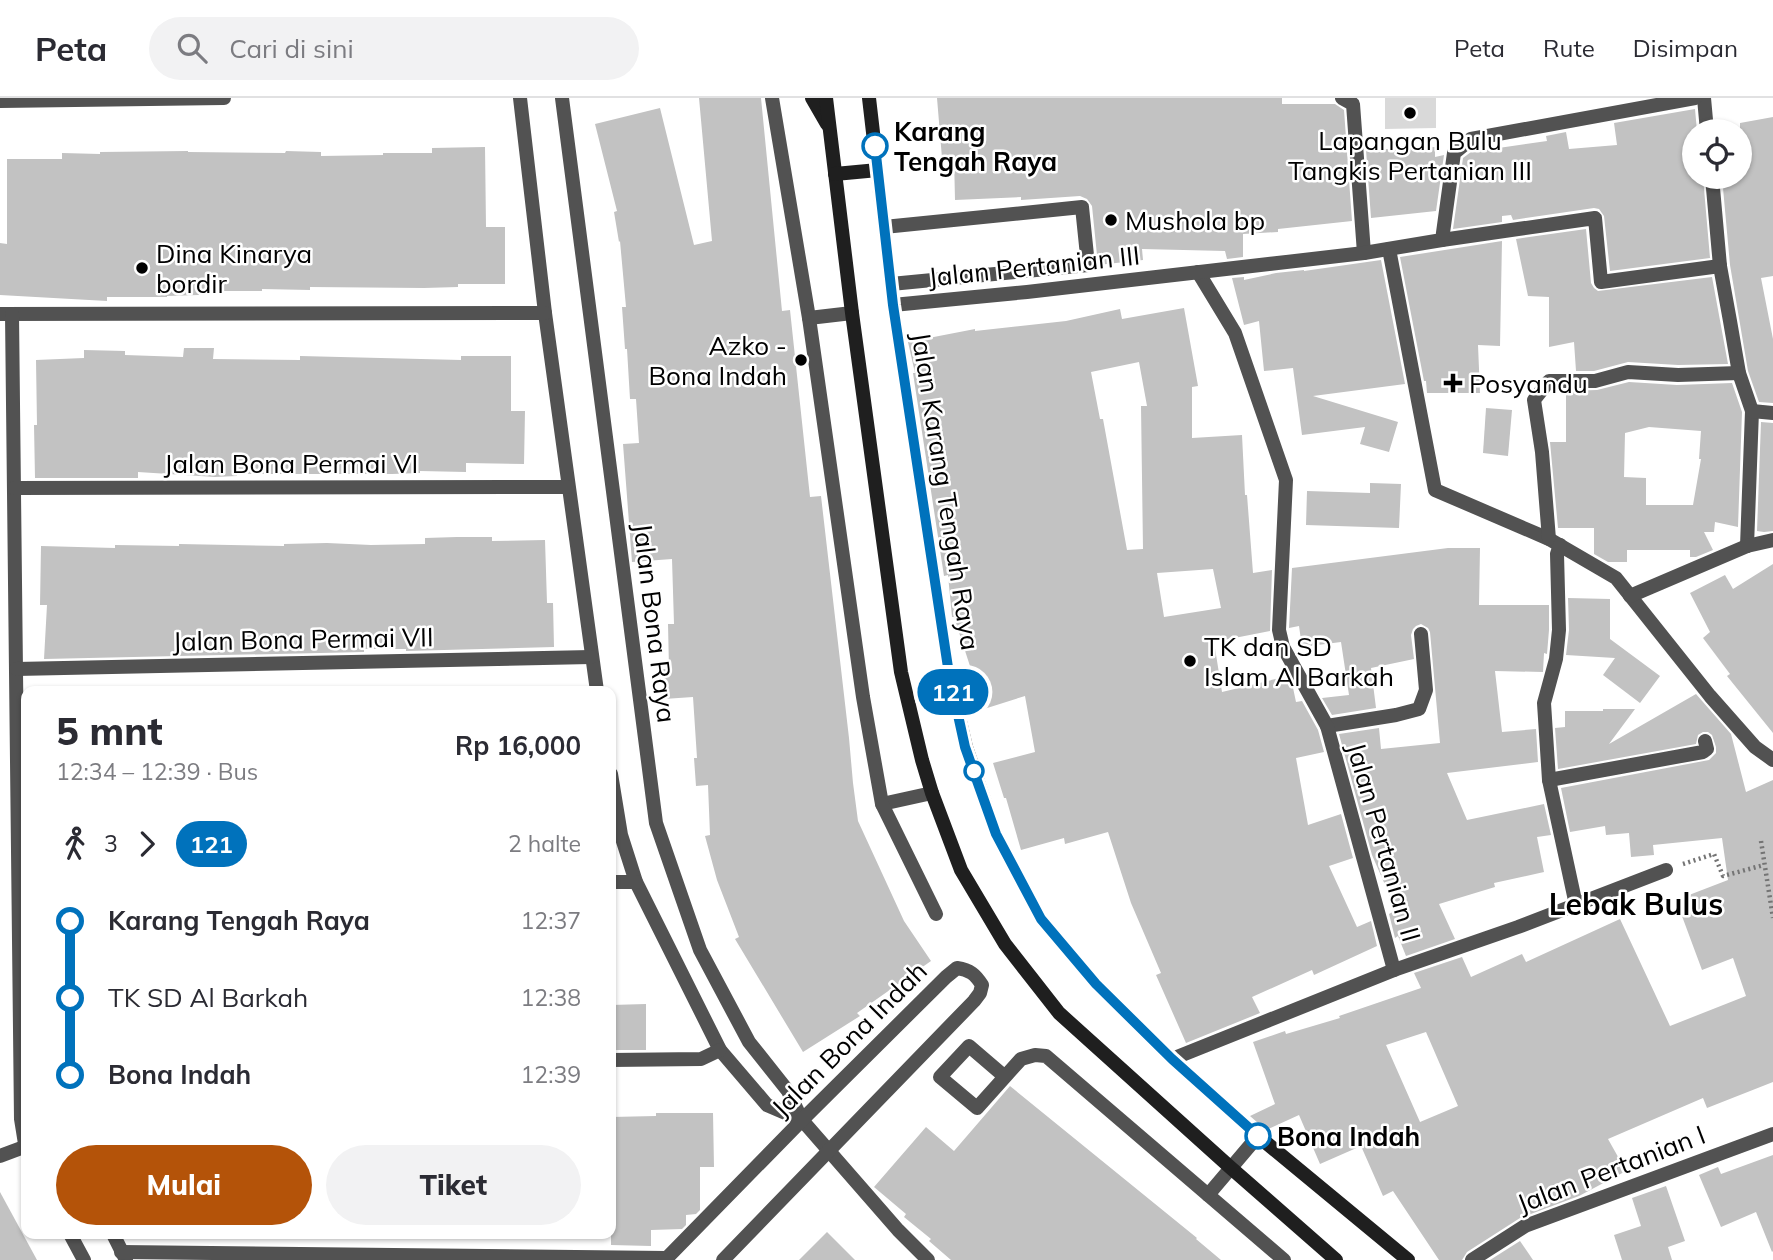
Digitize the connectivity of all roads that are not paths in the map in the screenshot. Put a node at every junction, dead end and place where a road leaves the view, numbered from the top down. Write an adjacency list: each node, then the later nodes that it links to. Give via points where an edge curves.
1 (223, 98): 11 (street)
2 (520, 98): 25 (street)
3 (562, 98): 60 (street, Jalan Bona Raya, via 656,823 701,950 749,1042 788,1091)
4 (772, 98): 28 (street)
5 (812, 98): 13 (main road)
6 (826, 98): 13 (main road)
7 (869, 98): 14 (main road, Jalan Karang Tengah Raya)
8 (1342, 98): 20 (street, via 1353,104)
9 (1695, 98): 18 (street, via 1471,139 1454,153)
10 (1704, 98): 12 (street)
11 (0, 101)
12 (1706, 119)
13 (830, 128): 15 (main road)
14 (878, 170): 15 (main road); 17 (main road, Jalan Karang Tengah Raya)
15 (835, 174): 26 (main road)
16 (1713, 189): 21 (street)
17 (884, 227): 23 (main road, Jalan Karang Tengah Raya); 23 (street, via 1082,207 1088,265)
18 (1442, 240): 19 (street, Jalan Pertanian III); 21 (street, Jalan Pertanian III, via 1595,218 1601,282)
19 (1389, 249): 20 (street, Jalan Pertanian III); 35 (street, via 1435,490)
20 (1364, 253): 22 (street, Jalan Pertanian III)
21 (1720, 266): 29 (street)
22 (1198, 272): 24 (street, Jalan Pertanian III); 42 (street, Jalan Pertanian II, via 1235,332 1286,480 1279,630 1283,647)
23 (891, 284): 24 (main road, Jalan Karang Tengah Raya)
24 (893, 305): 57 (main road, Jalan Karang Tengah Raya, via 949,674 965,747 996,834 1041,919 1096,984)
25 (545, 313): 27 (street); 32 (street)
26 (852, 313): 28 (street); 46 (main road, via 901,672)
27 (6, 314): 33 (street)
28 (809, 318): 47 (street)
29 (1739, 373): 30 (street); 35 (street, via 1628,372 1595,381 1549,381 1535,400)
30 (1752, 411): 31 (street); 36 (street)
31 (1773, 413)
32 (568, 487): 33 (street, Jalan Bona Permai VI); 39 (street)
33 (14, 488): 40 (street)
34 (1773, 540): 36 (street)
35 (1555, 542): 37 (street, via 1616,578); 45 (street, via 1559,630 1544,703)
36 (1747, 546): 37 (street)
37 (1630, 596): 44 (street, via 1710,696 1755,747)
38 (1421, 634): 42 (street, Jalan Pertanian II, via 1426,690 1419,709)
39 (591, 657): 40 (street, Jalan Bona Permai VII); 41 (street)
40 (16, 669): 48 (street)
41 (596, 686)
42 (1327, 726): 55 (street, Jalan Pertanian II)
43 (1705, 741): 45 (street, via 1703,752)
44 (1773, 760)
45 (1549, 780): 53 (street)
46 (932, 793): 47 (street); 66 (main road, via 961,870 1005,944 1059,1013)
47 (882, 804): 54 (street)
48 (21, 818)
49 (616, 836): 52 (street, Jalan Bona Raya)
50 (1666, 870): 53 (street, Jalan Pertanian II)
51 (616, 882): 52 (street)
52 (636, 882): 56 (street, Jalan Bona Raya)
53 (1576, 905): 55 (street, Jalan Pertanian II)
54 (936, 914)
55 (1394, 970): 57 (street, Jalan Pertanian II)
56 (720, 1050): 58 (street, via 701,1059); 60 (street, Jalan Bona Raya, via 767,1105)
57 (1172, 1059): 62 (main road, Jalan Karang Tengah Raya)
58 (616, 1060)
59 (1004, 1076): 59 (street, via 976,1108 940,1077 969,1046); 67 (street, via 1021,1059 1046,1056)
60 (802, 1120): 64 (street, Jalan Bona Raya); 64 (street, Jalan Bona Indah, via 957,968 976,976 982,985 974,1001); 71 (street, Jalan Bona Indah)
61 (1773, 1134): 78 (street, Jalan Pertanian I, via 1525,1226)
62 (1258, 1136): 66 (street); 77 (main road, Jalan Karang Tengah Raya)
63 (21, 1149): 65 (street)
64 (829, 1150): 73 (street, Jalan Bona Indah); 74 (street, Jalan Bona Raya)
65 (0, 1156)
66 (1231, 1168): 67 (street); 76 (main road)
67 (1208, 1195): 75 (street)
68 (73, 1239): 72 (street)
69 (115, 1239): 70 (street)
70 (123, 1256): 71 (street)
71 (666, 1259)
72 (84, 1260)
73 (723, 1260)
74 (928, 1260)
75 (1284, 1260)
76 (1336, 1260)
77 (1408, 1260)
78 (1472, 1260)

